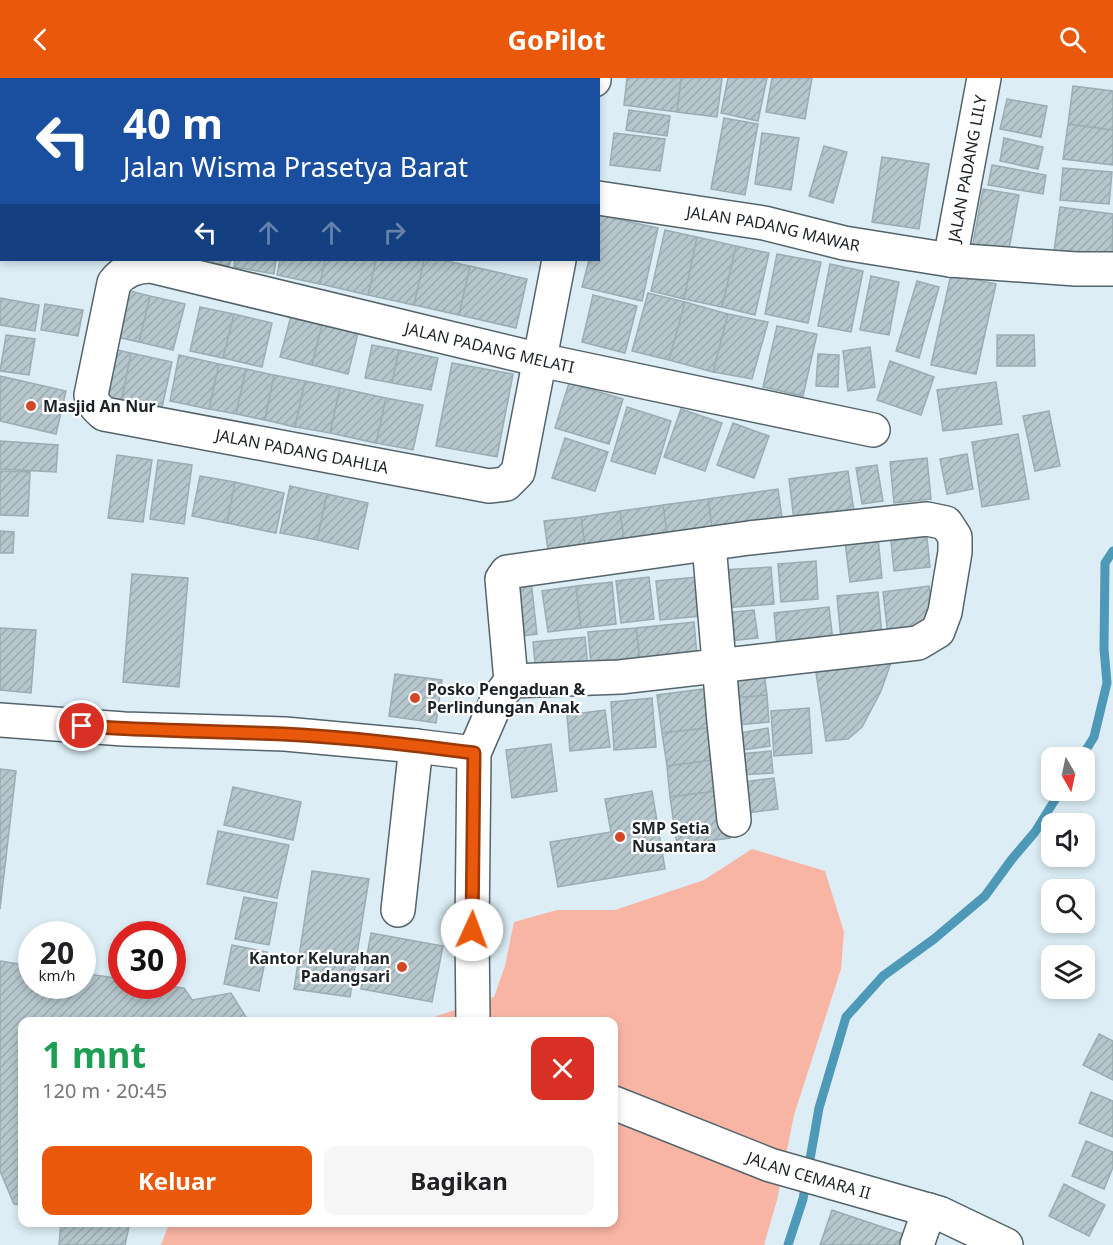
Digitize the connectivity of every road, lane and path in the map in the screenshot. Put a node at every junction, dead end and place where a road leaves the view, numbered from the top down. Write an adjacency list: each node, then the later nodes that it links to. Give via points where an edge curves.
1 (984, 78): 3 (street, JALAN PADANG LILY)
2 (600, 198): 3 (street, JALAN PADANG MAWAR, via 764,224 844,243)
3 (950, 260): 5 (street, JALAN PADANG MAWAR)
4 (559, 261): 7 (street)
5 (1113, 269)
6 (114, 283): 7 (street, JALAN PADANG MELATI, via 139,266 165,268); 7 (street, JALAN PADANG DAHLIA, via 91,395 96,408 104,414 477,484 506,484 518,472)
7 (540, 360): 8 (street, JALAN PADANG MELATI)
8 (873, 430)
9 (710, 544): 10 (street); 10 (street, via 927,519 946,523 955,537 945,612 938,631 928,638 918,643); 11 (street, via 507,572 502,579)
10 (720, 666): 11 (street); 15 (street)
11 (511, 681): 14 (street, via 497,700)
12 (0, 720): 13 (street, via 285,734)
13 (416, 746): 14 (street); 16 (street)
14 (474, 753): 17 (street)
15 (734, 820)
16 (398, 910)
17 (472, 1017)
18 (618, 1106): 19 (street, JALAN CEMARA II, via 770,1166)
19 (929, 1210): 20 (street); 21 (street, JALAN CEMARA II)
20 (917, 1245)
21 (1006, 1245)

